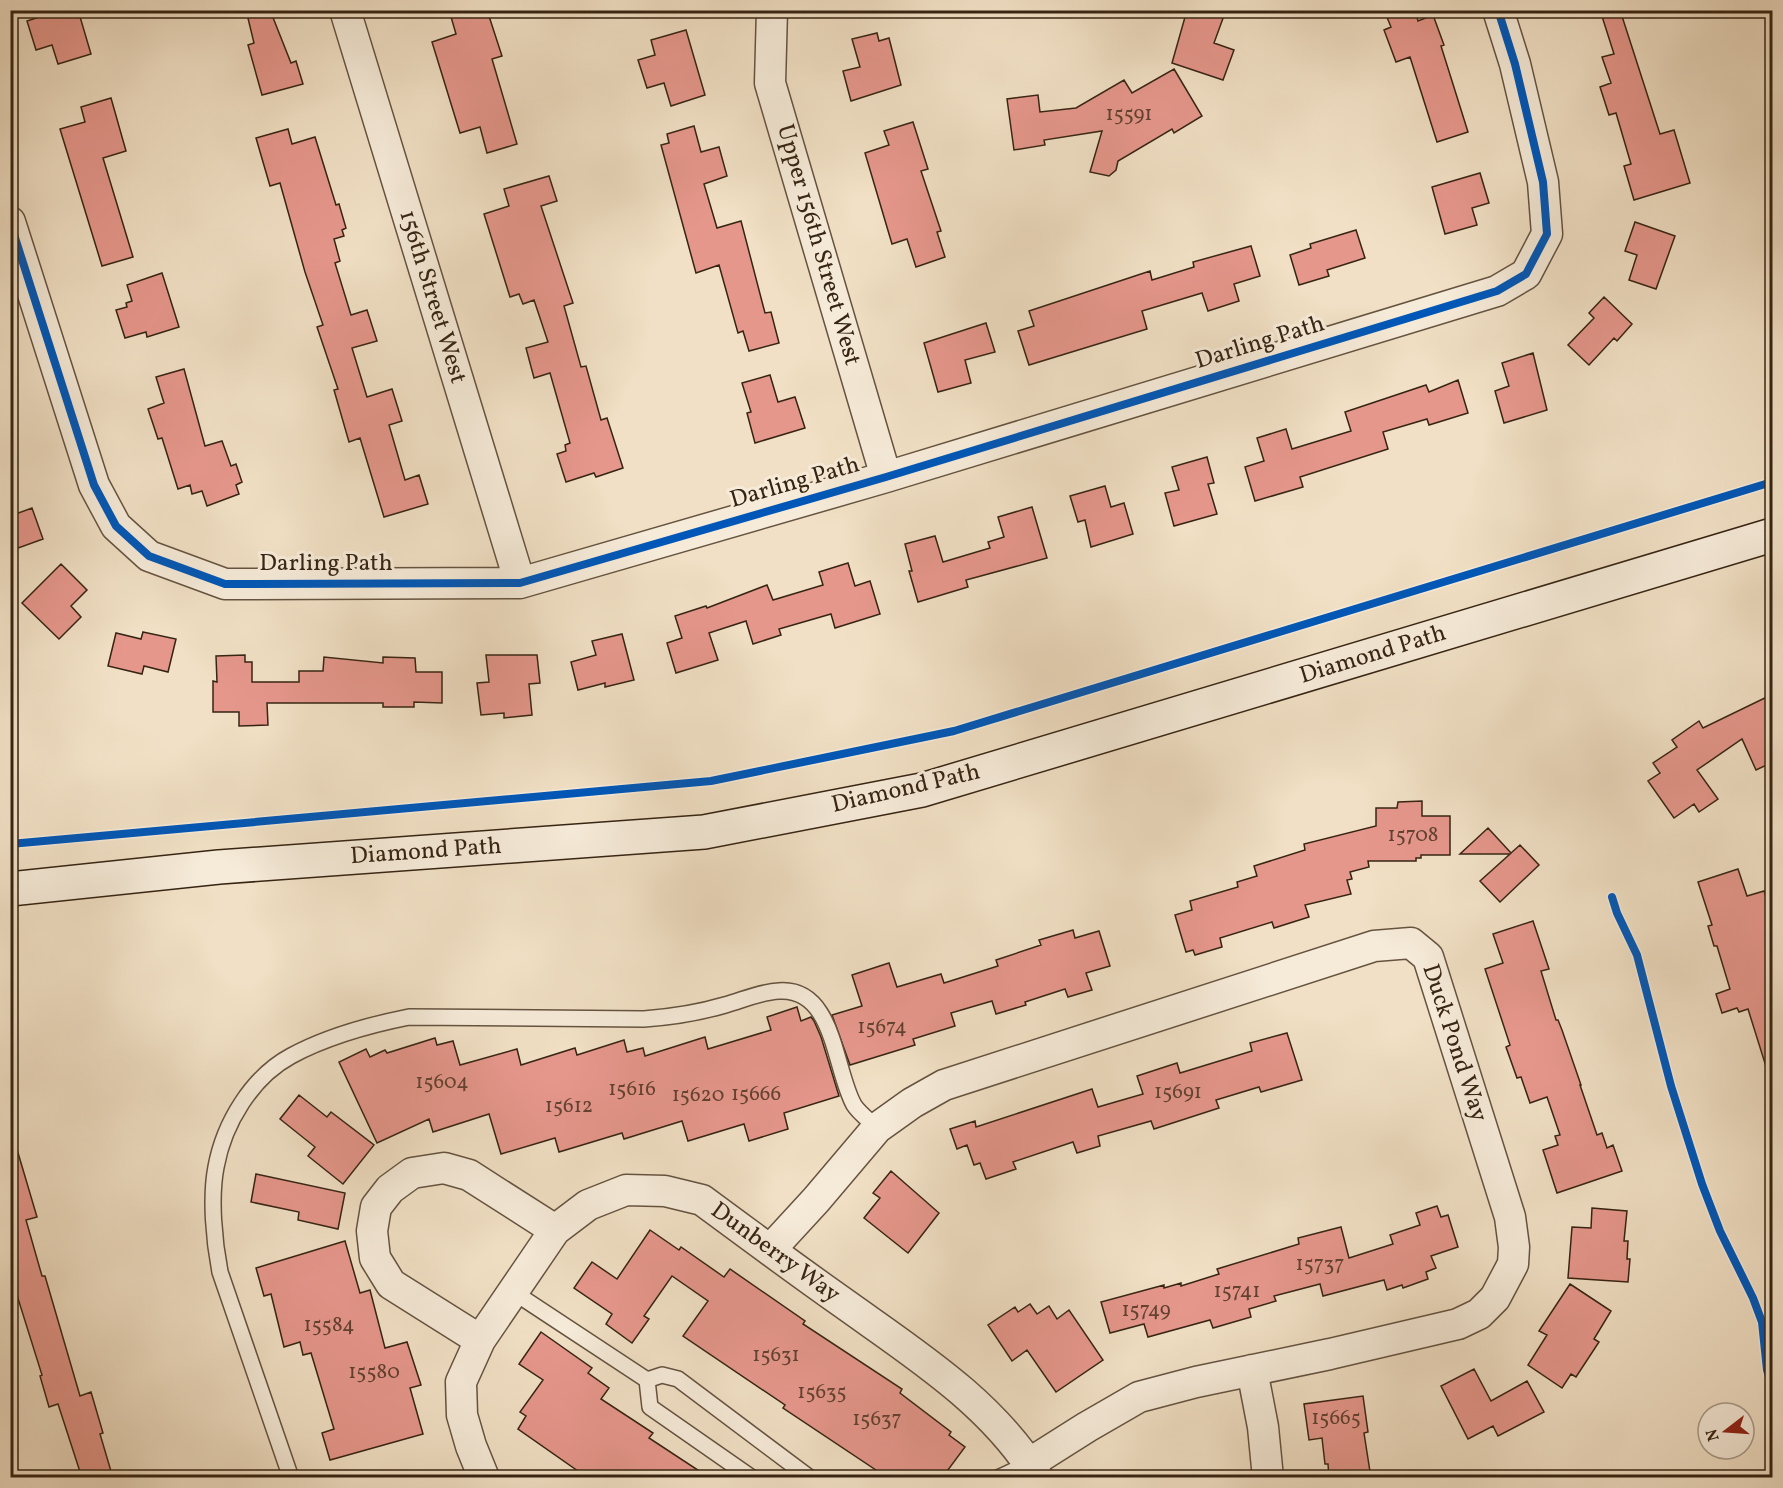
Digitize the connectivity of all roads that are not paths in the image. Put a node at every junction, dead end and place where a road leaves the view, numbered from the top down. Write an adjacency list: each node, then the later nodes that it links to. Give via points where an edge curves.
1 (345, 10): 7 (street, 156th Street West)
2 (772, 10): 5 (street, Upper 156th Street West, via 770,83)
3 (1498, 10): 5 (street, Darling Path, via 1543,182 1547,234 1526,274 1497,291)
4 (10, 222): 7 (street, Darling Path, via 94,485 116,526 149,556 225,584)
5 (886, 477): 7 (street, Darling Path)
6 (1773, 535): 8 (street, Diamond Path, via 922,790 704,832 219,867)
7 (520, 583)
8 (10, 889)
9 (877, 1128): 11 (street, Duck Pond Way); 14 (street, Duck Pond Way, via 944,1086 1374,946 1411,943 1428,957 1443,1002 1510,1216 1513,1264 1495,1298 1479,1314 1458,1324); 17 (lane, via 855,1106 825,1019 814,1003 783,990 677,1017 409,1017 337,1036 291,1056 250,1091 228,1129 216,1167 214,1238 220,1272)
10 (555, 1230): 11 (street, Dunberry Way, via 588,1205 626,1191 665,1191 702,1200); 12 (street, Dunberry Way); 13 (street, via 469,1175 444,1168 412,1173 390,1189 376,1207 372,1231 375,1258 391,1284)
11 (770, 1250): 16 (street, Dunberry Way, via 934,1368 986,1412)
12 (512, 1291): 13 (street, Dunberry Way); 15 (lane)
13 (480, 1340): 18 (street, Dunberry Way, via 461,1382 462,1415)
14 (1252, 1370): 16 (street, Duck Pond Way, via 1139,1398 1087,1427); 22 (street)
15 (647, 1380): 19 (lane, via 650,1407); 20 (lane, via 662,1375 678,1378)
16 (1034, 1470): 21 (lane)
17 (291, 1478)
18 (484, 1478)
19 (752, 1478)
20 (810, 1478)
21 (998, 1478)
22 (1268, 1478)

